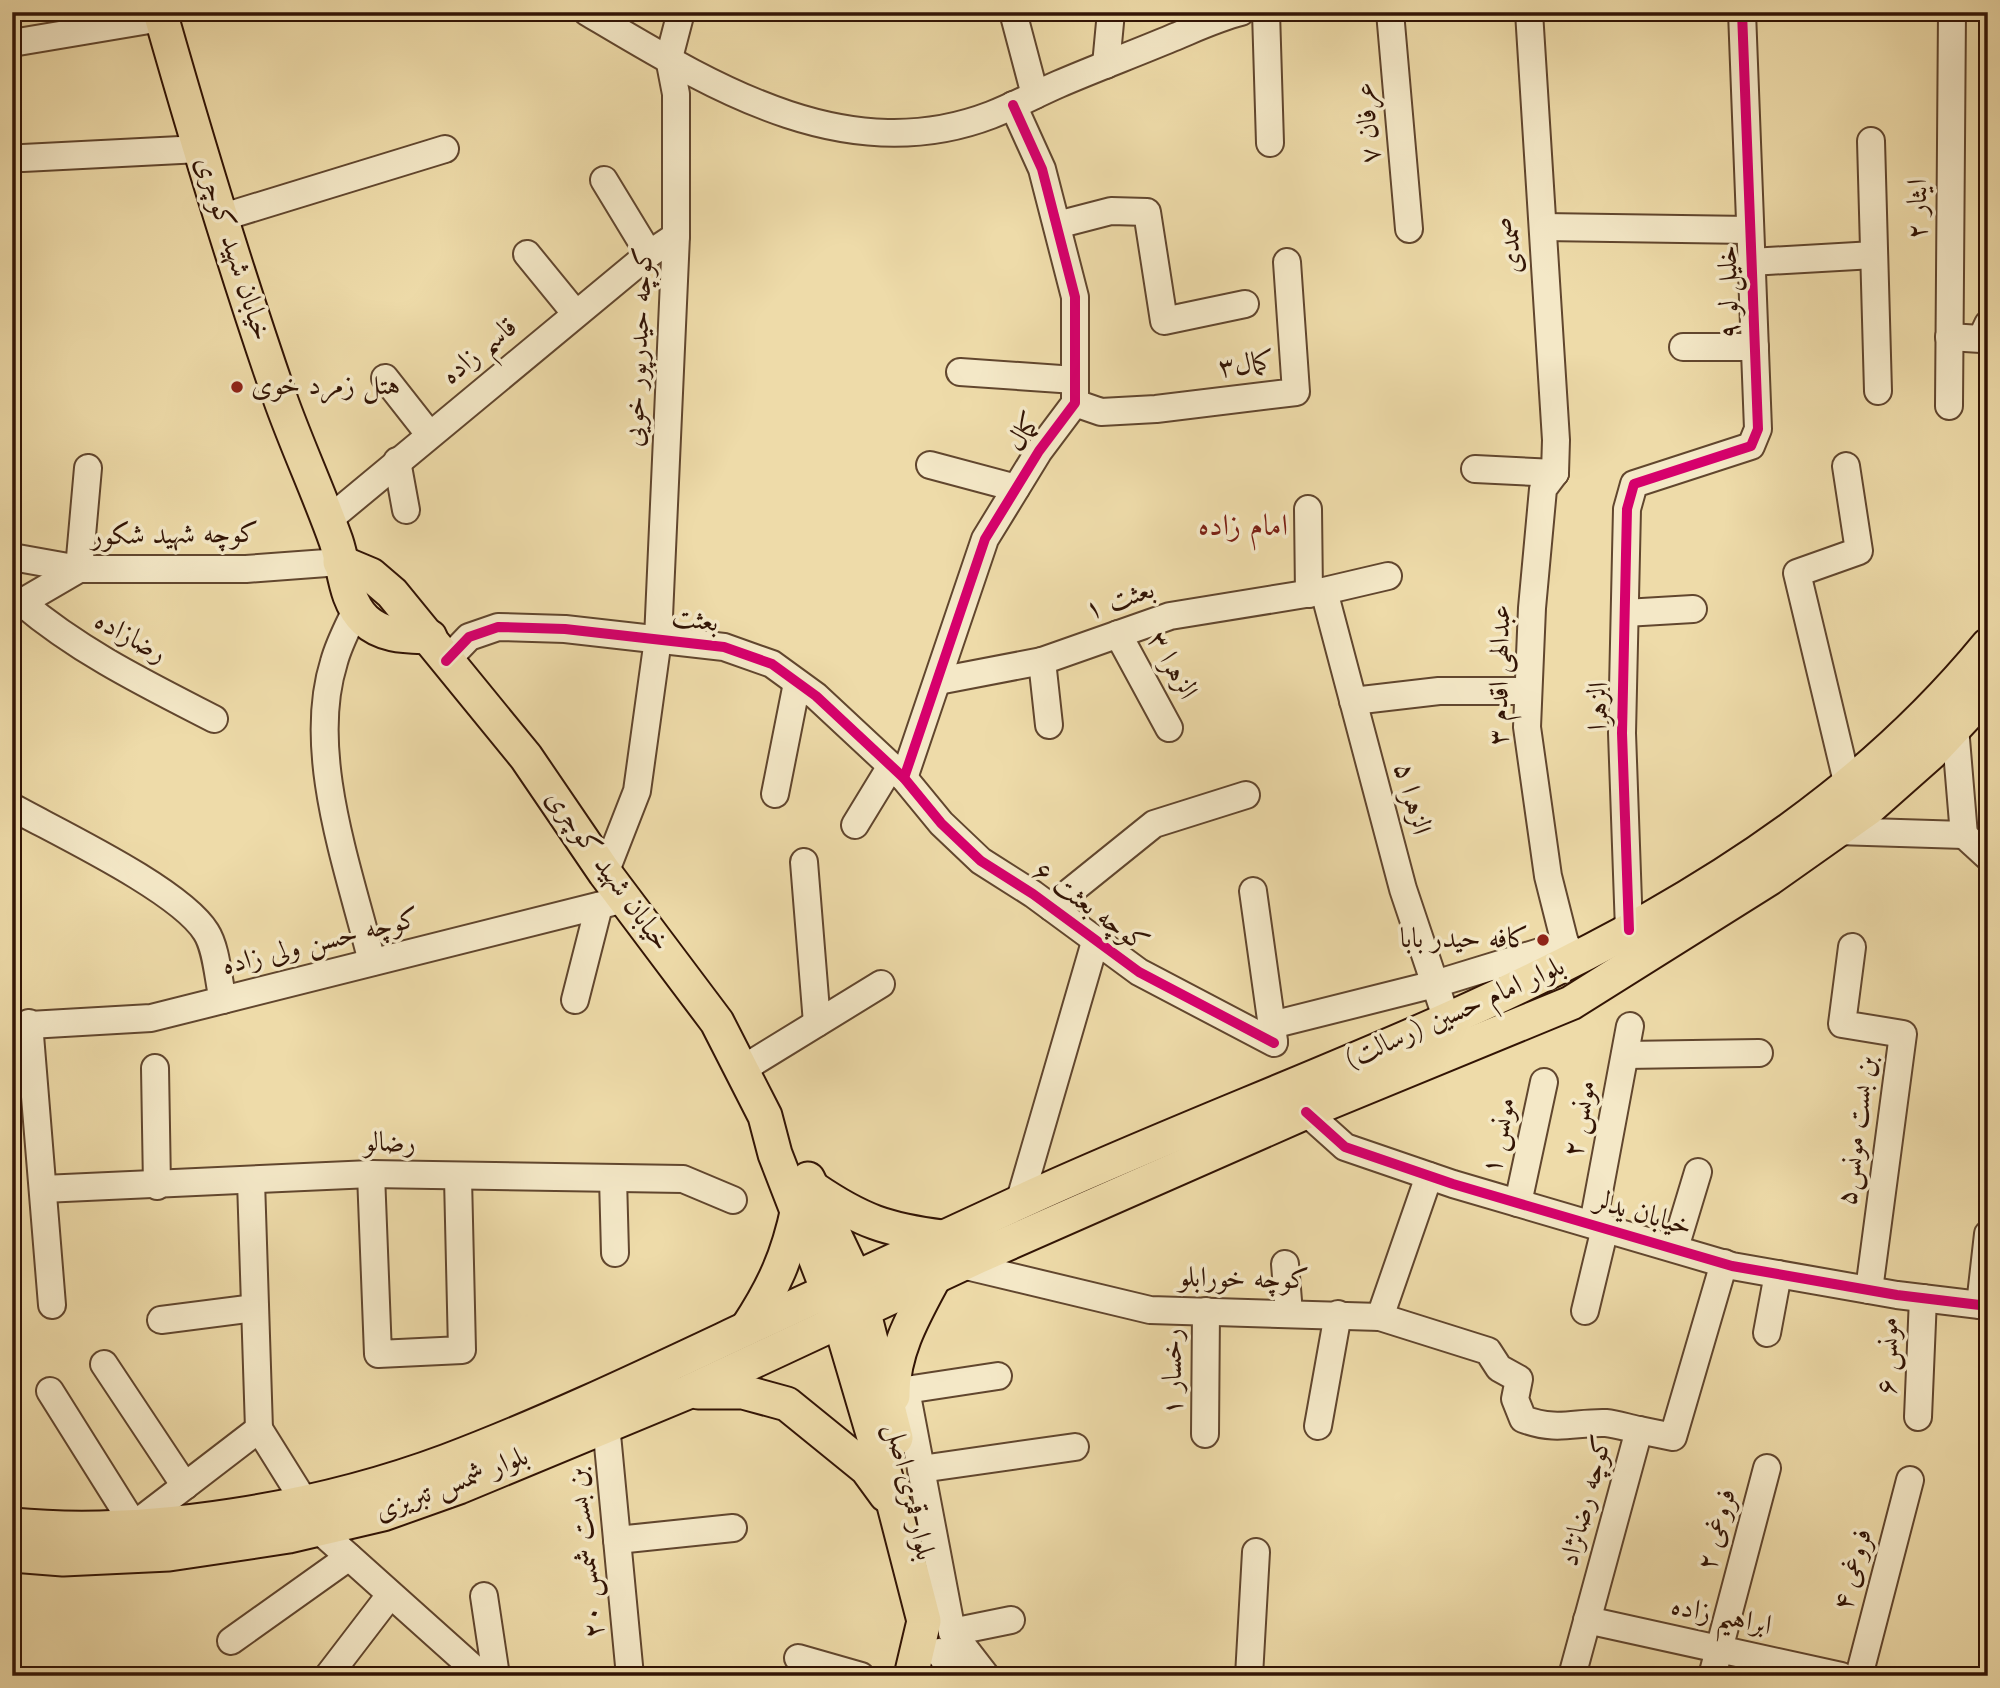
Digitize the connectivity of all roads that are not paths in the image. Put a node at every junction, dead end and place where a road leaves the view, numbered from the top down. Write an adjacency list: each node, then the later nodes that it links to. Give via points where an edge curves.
1 (587, 12): 13 (street)
2 (681, 12): 13 (street)
3 (1013, 12): 15 (street)
4 (1111, 12): 14 (street)
5 (1241, 12): 14 (street)
6 (1266, 12): 17 (street)
7 (1391, 12): 25 (street, عرفان ۷)
8 (1529, 12): 24 (street, صمدی)
9 (1742, 12): 26 (street, خلیل لو ۹)
10 (1952, 12): 36 (street, ایثار ۲)
11 (161, 15): 12 (street); 18 (main road, خیابان شهید کوچری)
12 (12, 43)
13 (669, 58): 15 (street, via 781,112 833,129 875,134 933,132); 27 (street, کوچه حیدرپور خویی, via 676,94)
14 (1106, 65): 15 (street)
15 (1024, 100): 23 (street)
16 (1871, 141): 30 (street)
17 (1270, 143)
18 (200, 149): 20 (street); 22 (main road, خیابان شهید کوچری)
19 (445, 149): 22 (street)
20 (23, 158)
21 (604, 180): 29 (street)
22 (220, 218): 55 (main road, خیابان شهید کوچری)
23 (1056, 225): 33 (street, via 1111,211 1147,212 1164,321); 42 (street, via 1075,297)
24 (1543, 227): 26 (street); 50 (street, صمدی)
25 (1409, 229)
26 (1750, 230): 32 (street, خلیل لو ۹)
27 (676, 236): 29 (street, قاسم زاده); 66 (street, کوچه حیدرپور خویی)
28 (527, 254): 34 (street)
29 (649, 254): 34 (street, قاسم زاده)
30 (1874, 255): 32 (street); 41 (street)
31 (1287, 262): 42 (street, کمال۳, via 1296,392 1101,412)
32 (1751, 262): 38 (street, خلیل لو ۹)
33 (1245, 304)
34 (576, 314): 44 (street, قاسم زاده)
35 (1988, 324): 36 (street, via 1981,339)
36 (1949, 337): 43 (street, ایثار ۲)
37 (1683, 347): 38 (street)
38 (1755, 347): 51 (street, خلیل لو ۹, via 1758,429 1751,446)
39 (960, 372): 42 (street)
40 (384, 378): 44 (street)
41 (1878, 391)
42 (1075, 392): 52 (street, کمال)
43 (1949, 406)
44 (429, 435): 45 (street, قاسم زاده)
45 (397, 461): 54 (street); 55 (street, قاسم زاده)
46 (930, 465): 52 (street)
47 (1846, 466): 80 (street, via 1859,551 1797,573)
48 (88, 468): 58 (street)
49 (1475, 469): 50 (street)
50 (1555, 473): 72 (street, عبدالهی اقدم ۳, via 1543,489)
51 (1634, 484): 64 (street, الزهرا, via 1628,509)
52 (1016, 488): 70 (street, کمال, via 985,539)
53 (1308, 509): 60 (street, الزهرا ۵)
54 (406, 510)
55 (327, 521): 57 (main road, خیابان شهید کوچری)
56 (12, 557): 58 (street, کوچه شهید شکور)
57 (340, 562): 58 (street, کوچه شهید شکور, via 246,569); 62 (main road, خیابان شهید کوچری); 68 (main road, خیابان شهید کوچری, via 371,575 393,593)
58 (79, 569): 61 (street)
59 (1388, 576): 60 (street, بعثت ۱)
60 (1317, 592): 65 (street, بعثت ۱, via 1170,616); 74 (street, الزهرا ۵)
61 (17, 605): 75 (street, رضازاده, via 95,657)
62 (357, 608): 68 (main road, خیابان شهید کوچری, via 364,620 387,632); 97 (street, via 333,664 324,724 327,772)
63 (1693, 609): 64 (street)
64 (1625, 613): 93 (street, الزهرا, via 1622,733)
65 (1118, 634): 69 (street, بعثت ۱); 78 (street, الزهرا ۳)
66 (658, 639): 68 (street, بعثت, via 498,627); 71 (street, بعثت, via 724,647 772,664); 89 (street, کوچه حیدرپور خویی, via 636,791)
67 (1988, 645): 80 (main road, بلوار امام حسین (رسالت), via 1906,734)
68 (438, 649): 89 (main road, خیابان شهید کوچری, via 526,757)
69 (1042, 661): 70 (street, بعثت ۱); 76 (street)
70 (938, 681): 79 (street, کمال)
71 (797, 683): 79 (street, بعثت); 81 (street)
72 (1528, 691): 74 (street, via 1439,691); 96 (street, عبدالهی اقدم ۳, via 1527,727 1548,876)
73 (1988, 692): 77 (main road, بلوار امام حسین (رسالت))
74 (1353, 702): 99 (street, الزهرا ۵, via 1403,889)
75 (214, 719)
76 (1049, 725)
77 (1955, 727): 85 (main road, بلوار امام حسین (رسالت), via 1870,808); 86 (street)
78 (1169, 728)
79 (897, 772): 84 (street, کمال); 92 (street, کوچه بعثت ۶, via 981,861)
80 (1848, 786): 93 (main road, بلوار امام حسین (رسالت), via 1741,861)
81 (775, 794)
82 (1246, 795): 92 (street, via 1154,824)
83 (12, 807): 100 (street, via 193,913 208,935)
84 (855, 825)
85 (1836, 831): 86 (street); 112 (main road, بلوار امام حسین (رسالت), via 1571,1003)
86 (1964, 835): 87 (street)
87 (1988, 857)
88 (804, 862): 103 (street)
89 (605, 873): 91 (main road, خیابان شهید کوچری)
90 (1253, 891): 106 (street)
91 (612, 903): 97 (street, کوچه حسن ولی زاده); 101 (street); 110 (main road, خیابان شهید کوچری, via 717,1022)
92 (1051, 907): 94 (street, کوچه بعثت ۶)
93 (1629, 930): 96 (main road, بلوار امام حسین (رسالت))
94 (1095, 942): 106 (street, کوچه بعثت ۶, via 1139,972); 123 (street)
95 (1852, 947): 134 (street, بن بست مونس۵, via 1842,1024 1903,1034)
96 (1568, 953): 99 (street); 102 (main road, بلوار امام حسین (رسالت))
97 (373, 962): 100 (street, کوچه حسن ولی زاده)
98 (881, 984): 103 (street)
99 (1435, 984): 102 (street, الزهرا ۵); 106 (street)
100 (223, 1000): 104 (street, کوچه حسن ولی زاده, via 151,1018)
101 (575, 1000)
102 (1447, 1020): 123 (main road, بلوار امام حسین (رسالت))
103 (817, 1023): 110 (street)
104 (21, 1025): 120 (street)
105 (1630, 1026): 108 (street, مونس ۲)
106 (1273, 1034)
107 (1759, 1053): 108 (street)
108 (1625, 1055): 125 (street, مونس ۲)
109 (155, 1068): 119 (street)
110 (741, 1070): 121 (main road, خیابان شهید کوچری, via 765,1116 775,1154)
111 (1544, 1082): 124 (street, مونس ۱)
112 (1306, 1112): 115 (street, خیابان یدلر, via 1345,1147); 132 (main road, بلوار امام حسین (رسالت))
113 (1698, 1172): 128 (street)
114 (371, 1174): 116 (street, رضالو); 116 (street, via 378,1354 462,1350); 118 (street, رضالو)
115 (1429, 1176): 124 (street, خیابان یدلر); 144 (street)
116 (458, 1178): 117 (street, رضالو)
117 (613, 1178): 122 (street, رضالو, via 683,1179); 129 (street)
118 (251, 1181): 119 (street, رضالو); 139 (street)
119 (157, 1186): 120 (street, رضالو)
120 (43, 1189): 137 (street)
121 (805, 1198): 127 (main road, via 896,1231); 136 (main road, خیابان شهید کوچری); 146 (main road, via 772,1292)
122 (733, 1200)
123 (1019, 1203): 127 (main road, بلوار امام حسین (رسالت))
124 (1518, 1203): 125 (street, خیابان یدلر)
125 (1599, 1226): 128 (street, خیابان یدلر); 141 (street, مونس ۲)
126 (1988, 1234): 138 (street)
127 (943, 1237): 136 (main road, بلوار امام حسین (رسالت))
128 (1675, 1248): 130 (street, خیابان یدلر)
129 (615, 1253)
130 (1724, 1263): 133 (street, خیابان یدلر); 157 (street, کوچه رضانژاد, via 1673,1437)
131 (1285, 1264): 142 (street)
132 (948, 1271): 136 (main road, بلوار امام حسین (رسالت)); 140 (street, کوچه خورابلو, via 1150,1310); 154 (main road, via 909,1325 892,1374)
133 (1778, 1274): 134 (street, خیابان یدلر); 147 (street)
134 (1869, 1290): 135 (street, خیابان یدلر)
135 (1923, 1298): 138 (street, خیابان یدلر); 152 (street, مونس ۶)
136 (847, 1300): 146 (main road, بلوار شمس تبریزی); 151 (main road, بلوار شمس تبریزی); 154 (main road, بلوار قمری اصل); 164 (main road, بلوار قمری اصل)
137 (52, 1305)
138 (1984, 1306)
139 (255, 1308): 145 (street); 156 (street)
140 (1206, 1311): 142 (street, کوچه خورابلو); 158 (street, رخسار ۱)
141 (1586, 1311)
142 (1289, 1313): 143 (street, کوچه خورابلو)
143 (1338, 1314): 144 (street, کوچه خورابلو); 155 (street)
144 (1381, 1317): 157 (street, کوچه خورابلو, via 1488,1351 1499,1368 1519,1379 1515,1399 1523,1419 1541,1426 1605,1423)
145 (161, 1320)
146 (747, 1328): 165 (main road, بلوار شمس تبریزی, via 587,1402 446,1461 373,1485)
147 (1767, 1333)
148 (104, 1364): 163 (street)
149 (998, 1376): 161 (street, via 906,1390)
150 (50, 1391): 167 (street)
151 (688, 1392): 153 (main road, بلوار شمس تبریزی); 164 (main road, via 743,1392 786,1404 867,1469)
152 (1918, 1417)
153 (606, 1424): 165 (main road, بلوار شمس تبریزی, via 460,1487 383,1514); 169 (street, بن بست شمس ۲۰)
154 (893, 1426): 180 (main road, بلوار قمری اصل)
155 (1318, 1426)
156 (259, 1429): 163 (street); 165 (street)
157 (1639, 1430): 176 (street, کوچه رضانژاد)
158 (1205, 1434)
159 (1075, 1447): 161 (street)
160 (1767, 1468): 178 (street, فروغی ۲)
161 (921, 1469): 180 (street)
162 (1910, 1480): 193 (street, فروغی ۴)
163 (186, 1486): 167 (street)
164 (894, 1505): 187 (main road, بلوار قمری اصل, via 924,1621)
165 (311, 1515): 167 (main road, بلوار شمس تبریزی); 171 (main road, بلوار شمس تبریزی, via 169,1554 63,1559); 172 (street)
166 (12, 1525): 167 (main road, بلوار شمس تبریزی, via 61,1529)
167 (134, 1525)
168 (733, 1528): 169 (street)
169 (617, 1540): 185 (street, بن بست شمس ۲۰)
170 (1256, 1552): 189 (street)
171 (12, 1555)
172 (349, 1558): 173 (street); 177 (street)
173 (390, 1595): 181 (street); 182 (street)
174 (484, 1595): 184 (street)
175 (1011, 1620): 180 (street)
176 (1587, 1620): 178 (street, ابراهیم زاده); 190 (street, کوچه رضانژاد)
177 (231, 1641)
178 (1719, 1649): 191 (street, فروغی ۲); 192 (street, ابراهیم زاده)
179 (798, 1658): 186 (street)
180 (945, 1659): 188 (street)
181 (450, 1665): 183 (street)
182 (328, 1676)
183 (482, 1676)
184 (496, 1676)
185 (630, 1676)
186 (861, 1676)
187 (911, 1676)
188 (986, 1676)
189 (1249, 1676)
190 (1572, 1676)
191 (1712, 1676)
192 (1841, 1676)
193 (1859, 1676)

